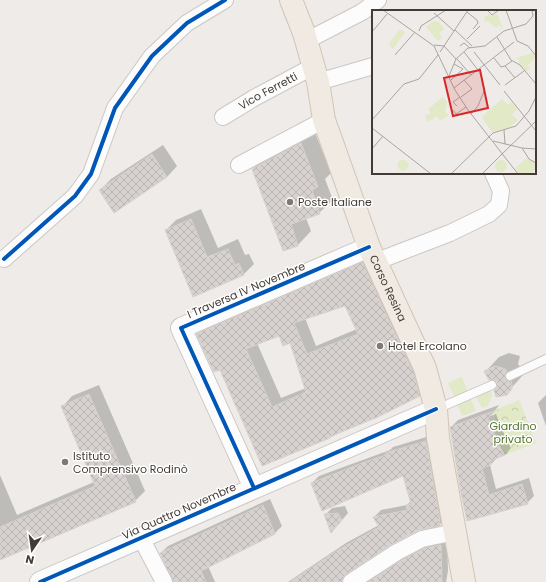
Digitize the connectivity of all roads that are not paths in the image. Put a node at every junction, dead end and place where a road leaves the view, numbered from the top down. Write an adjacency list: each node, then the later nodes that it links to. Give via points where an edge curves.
1 (225, 0): 12 (street, via 187,23 152,56 115,108 91,174 75,196)
2 (291, 0): 4 (main road, Corso Resina)
3 (378, 0): 4 (street, via 362,12)
4 (306, 41): 6 (main road, Corso Resina)
5 (372, 66): 6 (street, Vico Ferretti)
6 (316, 74): 7 (street, Vico Ferretti, via 254,98); 8 (main road, Corso Resina)
7 (224, 116)
8 (324, 120): 9 (street); 11 (main road, Corso Resina)
9 (239, 165)
10 (493, 174): 11 (street, via 501,191 499,205 489,214 450,233)
11 (372, 254): 16 (main road, Corso Resina, via 425,368); 17 (street, I Traversa IV Novembre, via 181,328)
12 (4, 259)
13 (544, 360): 14 (lane)
14 (510, 376)
15 (492, 385): 16 (lane)
16 (436, 409): 17 (street, Via Quattro Novembre); 18 (main road, Corso Resina, via 438,438)
17 (254, 488): 19 (street, Via Quattro Novembre)
18 (455, 532): 22 (street, via 422,539); 23 (main road, Corso Resina)
19 (141, 538): 20 (street, Via Quattro Novembre); 21 (street)
20 (40, 582)
21 (164, 582)
22 (351, 582)
23 (464, 582)

